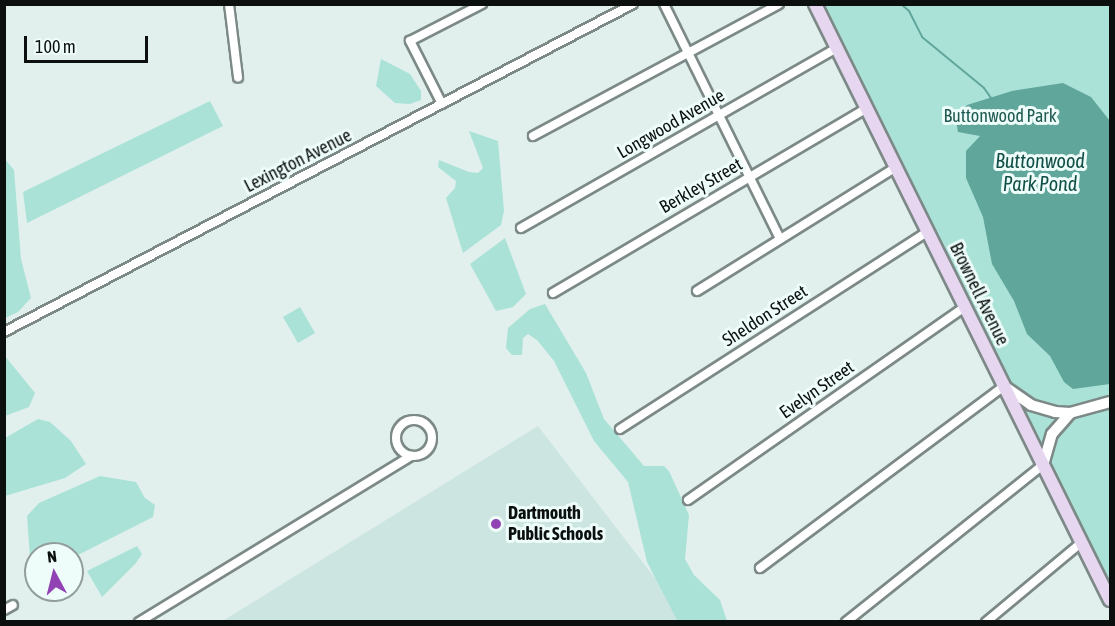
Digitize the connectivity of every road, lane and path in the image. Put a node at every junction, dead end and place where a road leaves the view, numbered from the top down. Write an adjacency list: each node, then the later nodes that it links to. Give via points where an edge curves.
1 (229, 4): 9 (street)
2 (482, 4): 10 (street, via 410,41)
3 (633, 4): 10 (street, Lexington Avenue)
4 (664, 4): 8 (street)
5 (779, 4): 8 (street)
6 (815, 4): 7 (main road, Brownell Avenue)
7 (837, 48): 11 (main road, Brownell Avenue); 12 (street, Longwood Avenue)
8 (688, 53): 12 (street); 13 (street)
9 (238, 77)
10 (442, 104): 22 (street, Lexington Avenue)
11 (867, 108): 14 (main road, Brownell Avenue); 15 (street, Berkley Street)
12 (719, 115): 15 (street); 16 (street, Longwood Avenue)
13 (532, 136)
14 (896, 167): 17 (main road, Brownell Avenue); 18 (street)
15 (750, 177): 18 (street); 20 (street, Berkley Street)
16 (521, 228)
17 (928, 231): 21 (main road, Brownell Avenue); 26 (street, Sheldon Street)
18 (780, 239): 19 (street)
19 (696, 291)
20 (553, 293)
21 (965, 307): 23 (main road, Brownell Avenue); 29 (street, Evelyn Street)
22 (4, 332)
23 (1004, 386): 25 (street, via 1039,408); 28 (main road, Brownell Avenue); 31 (street)
24 (1110, 402): 25 (street)
25 (1070, 413): 28 (street, via 1052,434)
26 (620, 429)
27 (411, 456): 27 (street, via 428,451 433,440 429,428 420,421 403,424 397,434 398,445); 35 (street)
28 (1043, 465): 30 (main road, Brownell Avenue); 36 (street)
29 (688, 500)
30 (1082, 542): 32 (main road, Brownell Avenue); 37 (street)
31 (760, 568)
32 (1110, 600)
33 (13, 605): 34 (street)
34 (4, 610)
35 (138, 621)
36 (846, 621)
37 (986, 621)

